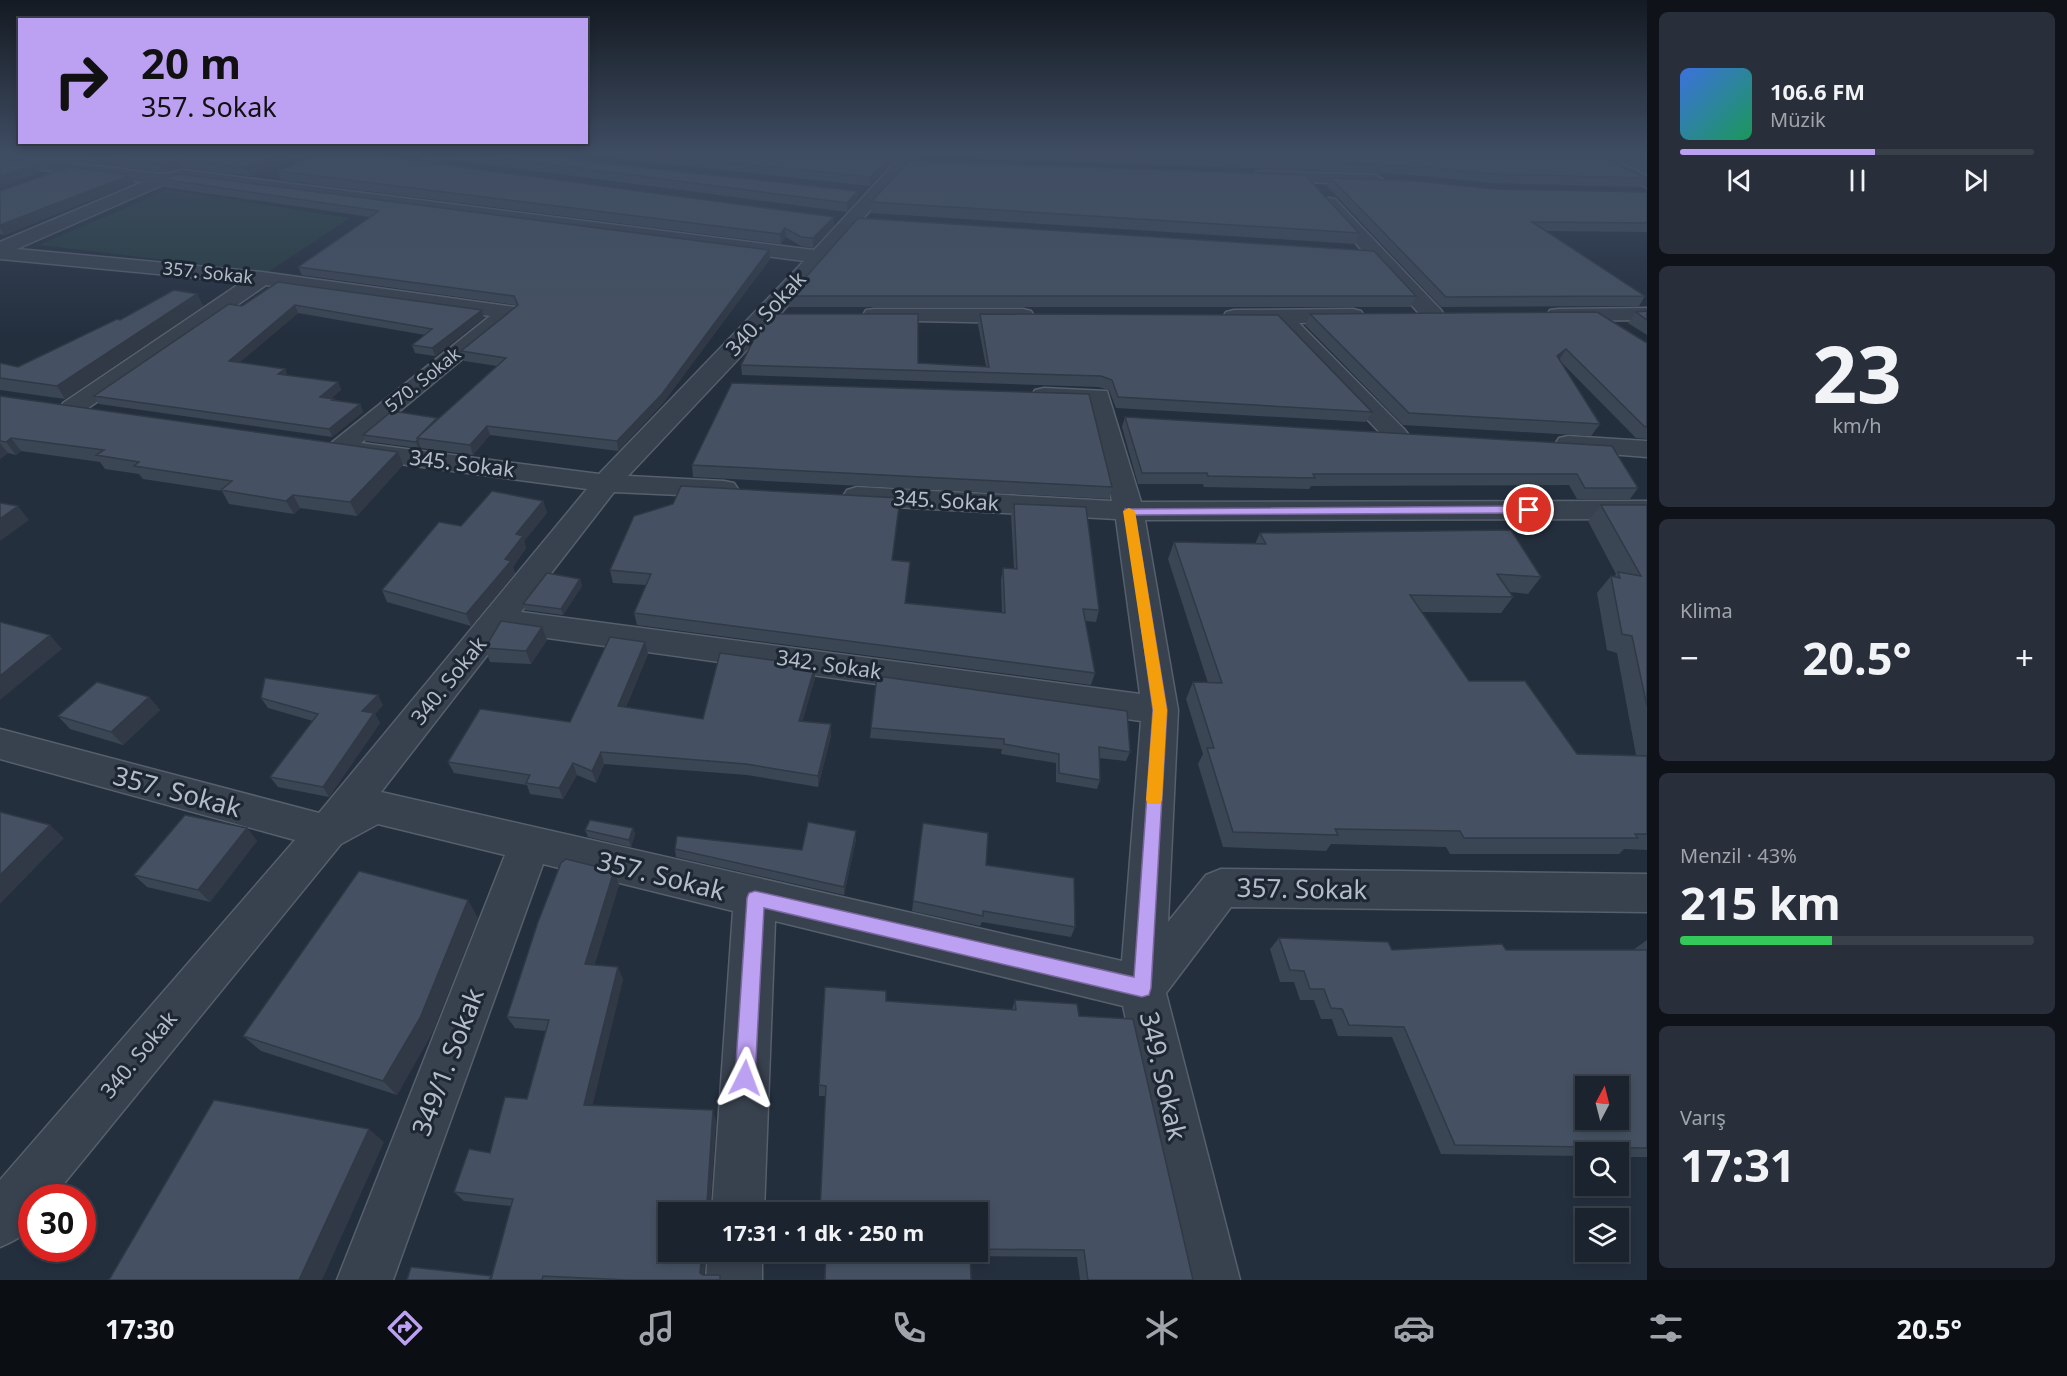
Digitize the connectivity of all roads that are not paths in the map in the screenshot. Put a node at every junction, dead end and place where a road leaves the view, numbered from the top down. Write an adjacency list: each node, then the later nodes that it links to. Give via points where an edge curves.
1 (84, 214): 5 (street)
2 (487, 214): 8 (street)
3 (853, 214): 8 (street, 340. Sokak)
4 (1340, 214): 7 (street)
5 (0, 251): 9 (street, 357. Sokak)
6 (1353, 252): 7 (street)
7 (1377, 254): 12 (street)
8 (819, 257): 22 (street, 340. Sokak, via 779,315)
9 (262, 278): 26 (street, 357. Sokak); 30 (street, 570. Sokak, via 508,312)
10 (1647, 314): 15 (street)
11 (851, 315): 16 (street)
12 (1433, 315): 13 (street); 19 (street)
13 (1456, 315)
14 (1538, 315): 15 (street)
15 (1597, 315): 21 (street)
16 (1042, 316)
17 (1209, 316): 20 (street)
18 (1374, 316): 20 (street)
19 (1409, 316)
20 (1281, 317): 28 (street, via 1407,435)
21 (1627, 334)
22 (700, 384): 23 (street); 32 (street, 340. Sokak)
23 (736, 386)
24 (1016, 394): 36 (street, 349. Sokak, via 1098,396 1116,417)
25 (42, 405): 26 (street)
26 (72, 408): 27 (street)
27 (107, 413)
28 (1360, 432)
29 (1539, 442): 31 (street)
30 (327, 446): 32 (street, 345. Sokak)
31 (1647, 449)
32 (606, 483): 33 (street, 345. Sokak); 37 (street, 340. Sokak)
33 (748, 490)
34 (832, 495): 36 (street, 345. Sokak)
35 (1647, 510): 36 (street, 345. Sokak)
36 (1129, 511): 38 (street, 349. Sokak)
37 (498, 620): 38 (street, 342. Sokak); 40 (street, 340. Sokak)
38 (1160, 710): 44 (street, 349. Sokak)
39 (0, 744): 40 (street, 357. Sokak)
40 (327, 832): 41 (street, 357. Sokak, via 375,807); 46 (street, 340. Sokak)
41 (530, 844): 43 (street, 357. Sokak); 48 (street, 349/1. Sokak)
42 (1647, 893): 44 (street, 357. Sokak, via 1221,888)
43 (755, 898): 44 (street, 357. Sokak); 45 (street)
44 (1142, 988): 50 (street, 349. Sokak)
45 (739, 1202)
46 (0, 1220)
47 (735, 1262): 49 (street)
48 (365, 1280)
49 (734, 1280)
50 (1212, 1280)

